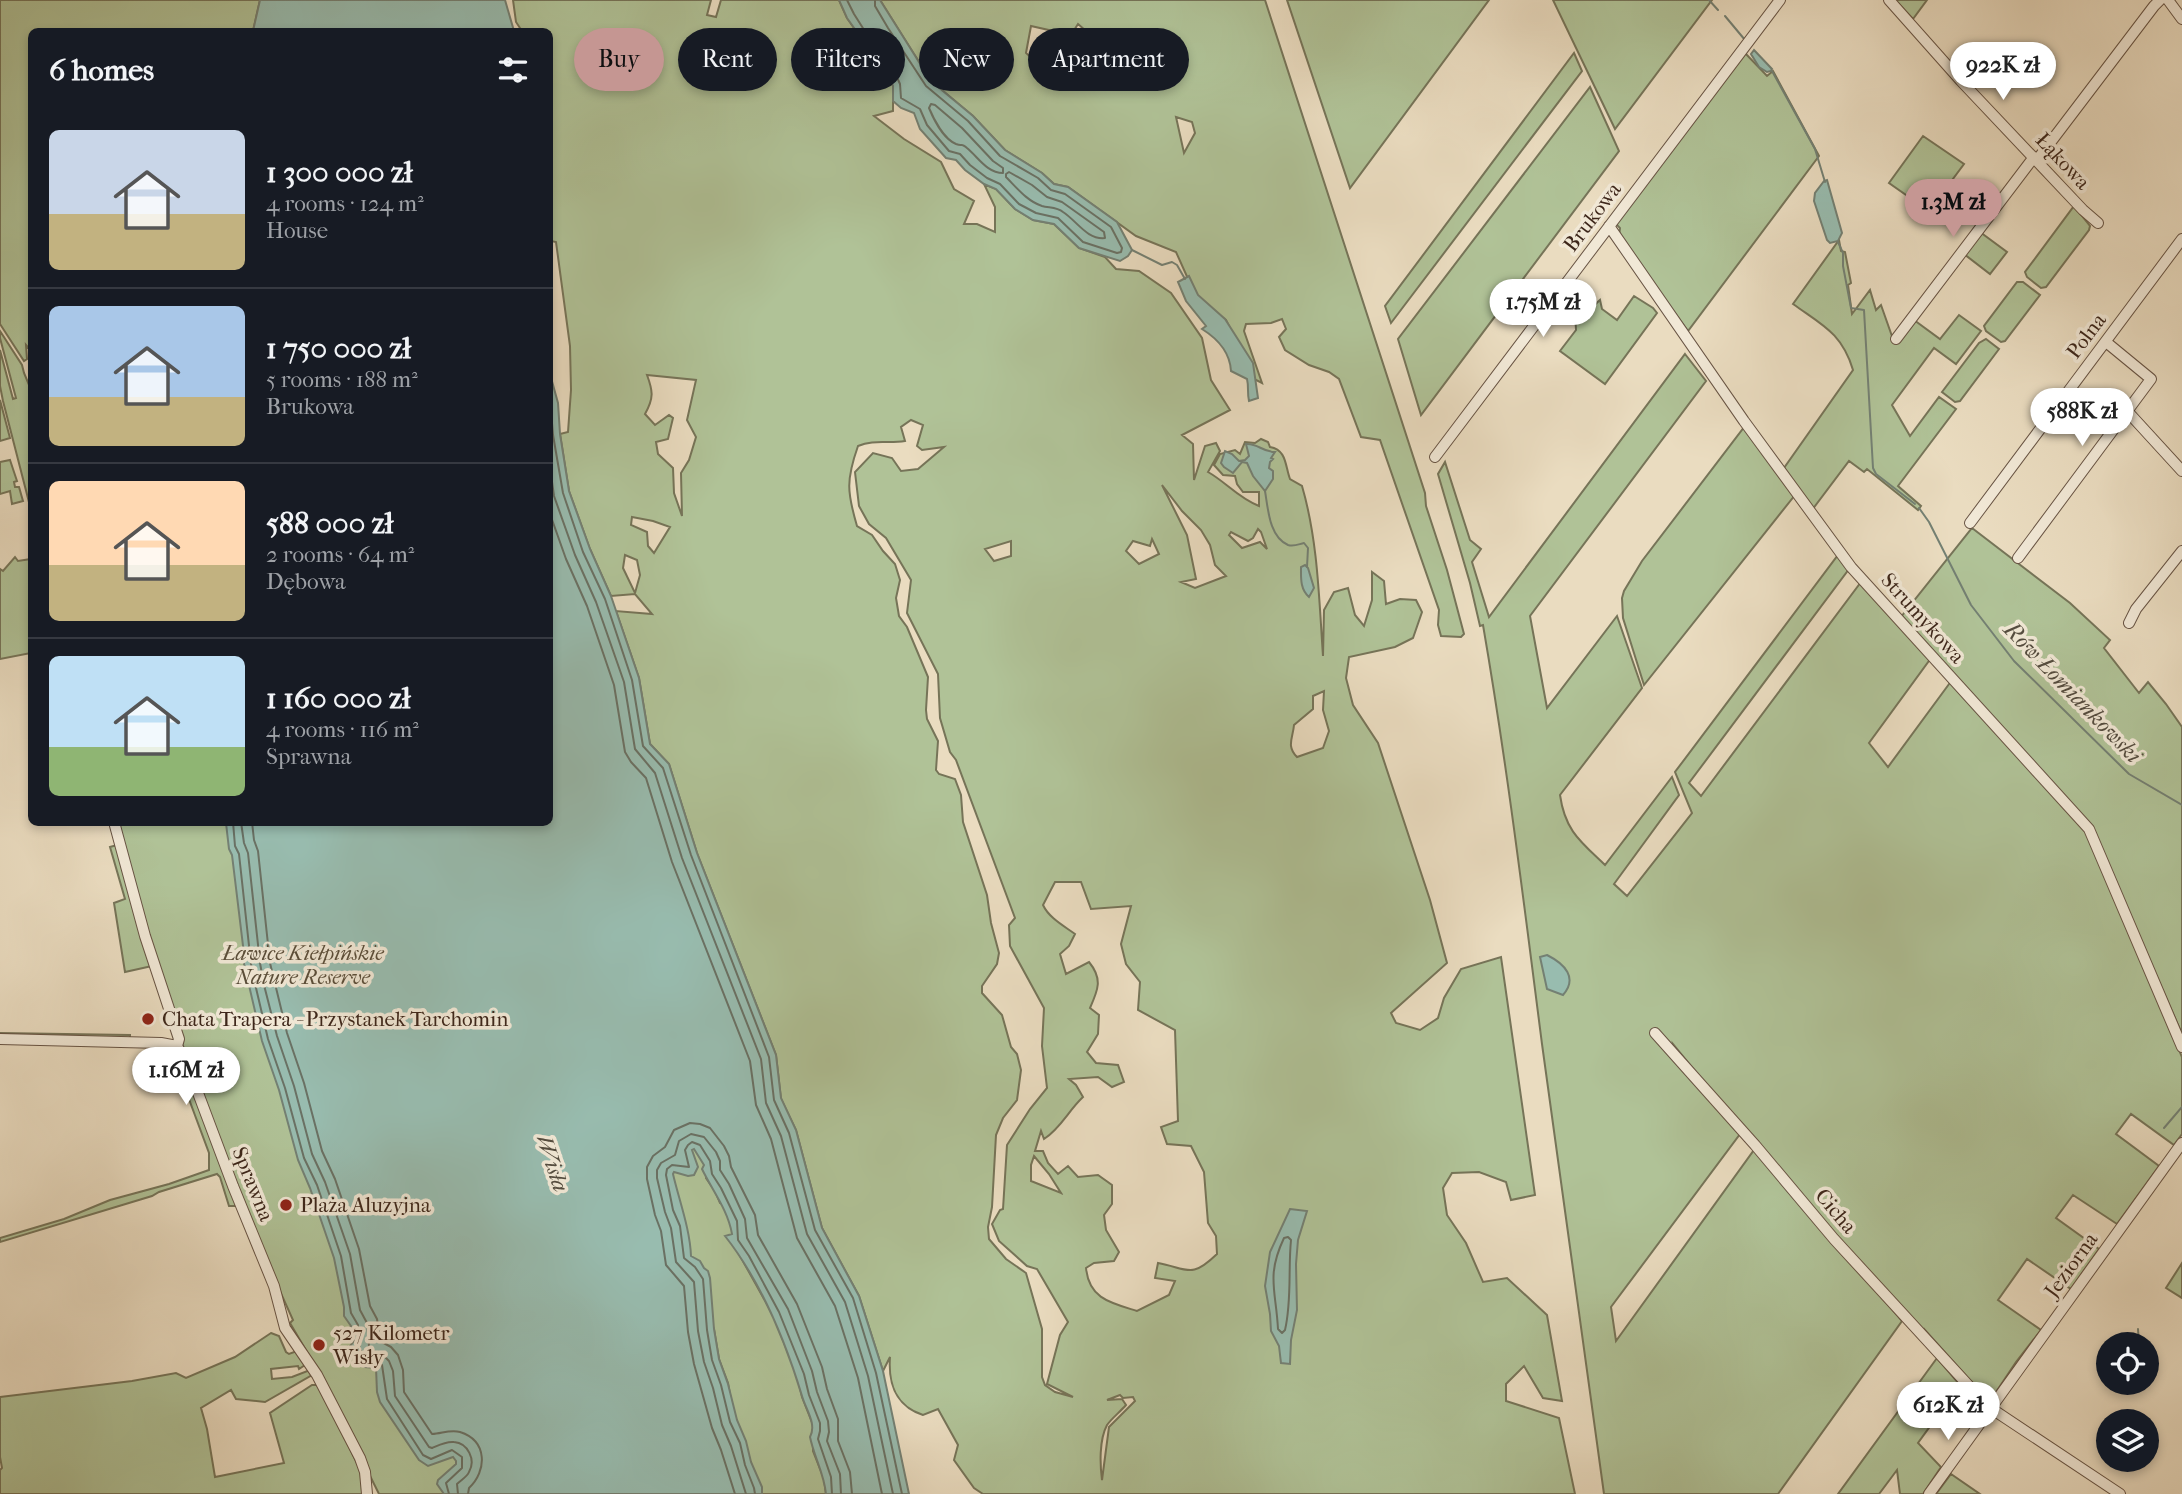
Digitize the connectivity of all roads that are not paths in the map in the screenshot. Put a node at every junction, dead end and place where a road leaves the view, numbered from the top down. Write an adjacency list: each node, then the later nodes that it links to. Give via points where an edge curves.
1 (1780, 0): 8 (street, Brukowa)
2 (1889, 0): 6 (street, Łąkowa)
3 (2160, 0): 6 (street)
4 (2168, 0): 5 (street)
5 (2182, 19)
6 (2035, 159): 7 (street, Łąkowa); 10 (street)
7 (2098, 223)
8 (1609, 226): 13 (street, Brukowa); 23 (street, Strumykowa, via 1851,567 2089,829)
9 (2182, 239): 11 (street, Polna)
10 (1896, 339)
11 (2106, 342): 12 (street, via 2151,379); 15 (street, Polna)
12 (2128, 412): 14 (street); 17 (street)
13 (1435, 457)
14 (2182, 471)
15 (1970, 523)
16 (2182, 551): 18 (street)
17 (2018, 558)
18 (2129, 623)
19 (115, 826): 22 (street, Sprawna, via 179,1039)
20 (1655, 1033): 25 (street, Cicha, via 1838,1244)
21 (0, 1040): 22 (street)
22 (177, 1046): 26 (street, Sprawna, via 281,1307 285,1328 317,1375 360,1458)
23 (2182, 1047)
24 (2182, 1143): 25 (street, Jeziorna)
25 (1992, 1409): 27 (street, Jeziorna); 28 (street, Cicha)
26 (367, 1494)
27 (1929, 1494)
28 (2120, 1494)

